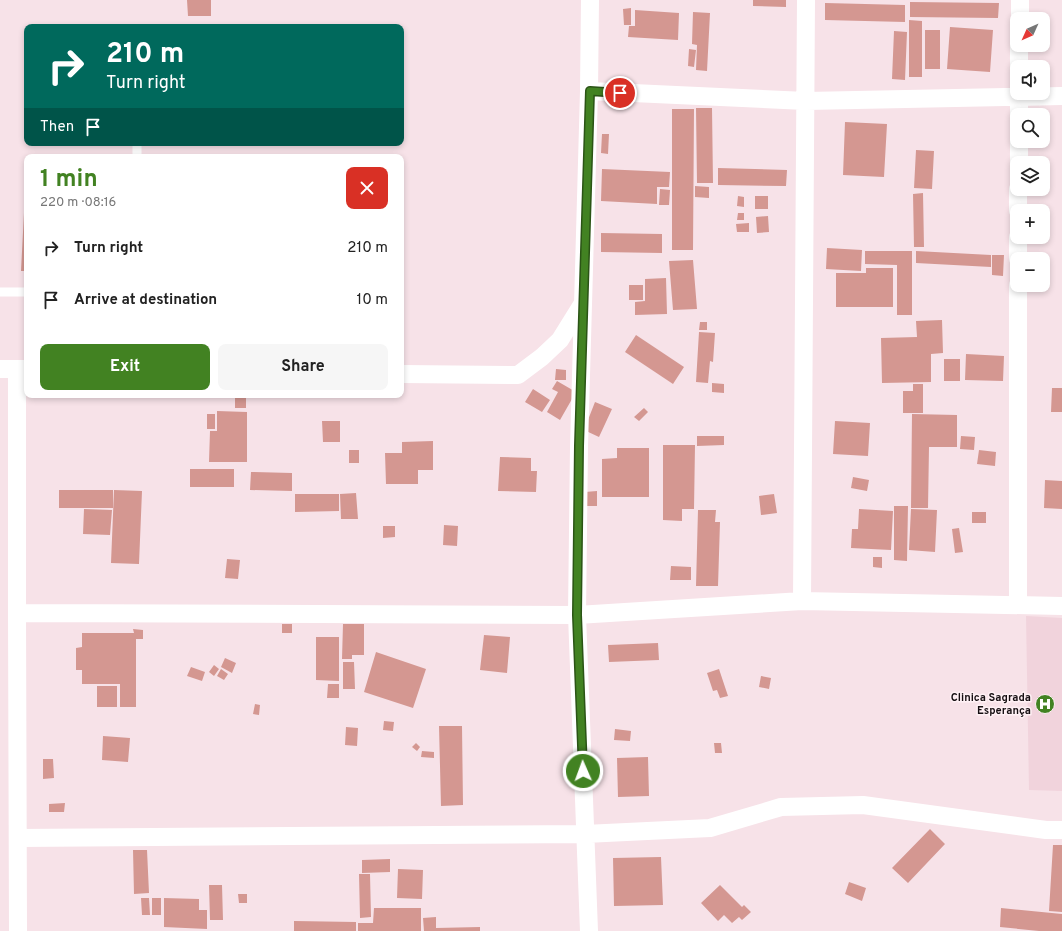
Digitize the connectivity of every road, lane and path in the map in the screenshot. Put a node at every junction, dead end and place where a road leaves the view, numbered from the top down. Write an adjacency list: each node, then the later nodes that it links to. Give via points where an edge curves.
1 (590, 0): 5 (street)
2 (806, 0): 9 (street)
3 (1020, 0): 4 (street)
4 (1020, 12)
5 (590, 91): 9 (street); 13 (street)
6 (1010, 95): 9 (street)
7 (1050, 96): 8 (street)
8 (1062, 96)
9 (806, 101): 16 (street)
10 (0, 292): 11 (lane)
11 (24, 292)
12 (1018, 292): 17 (street)
13 (583, 303): 15 (street, via 560,340 542,358 518,375); 20 (street)
14 (15, 369): 19 (street)
15 (404, 374)
16 (802, 601): 17 (street); 20 (street)
17 (1018, 606): 18 (street)
18 (1062, 606)
19 (17, 613): 20 (street); 23 (street)
20 (577, 615): 22 (street)
21 (1062, 830): 22 (street, via 863,805 781,807 710,828)
22 (585, 834): 23 (street); 25 (street)
23 (18, 838): 24 (street)
24 (18, 931)
25 (589, 931)

